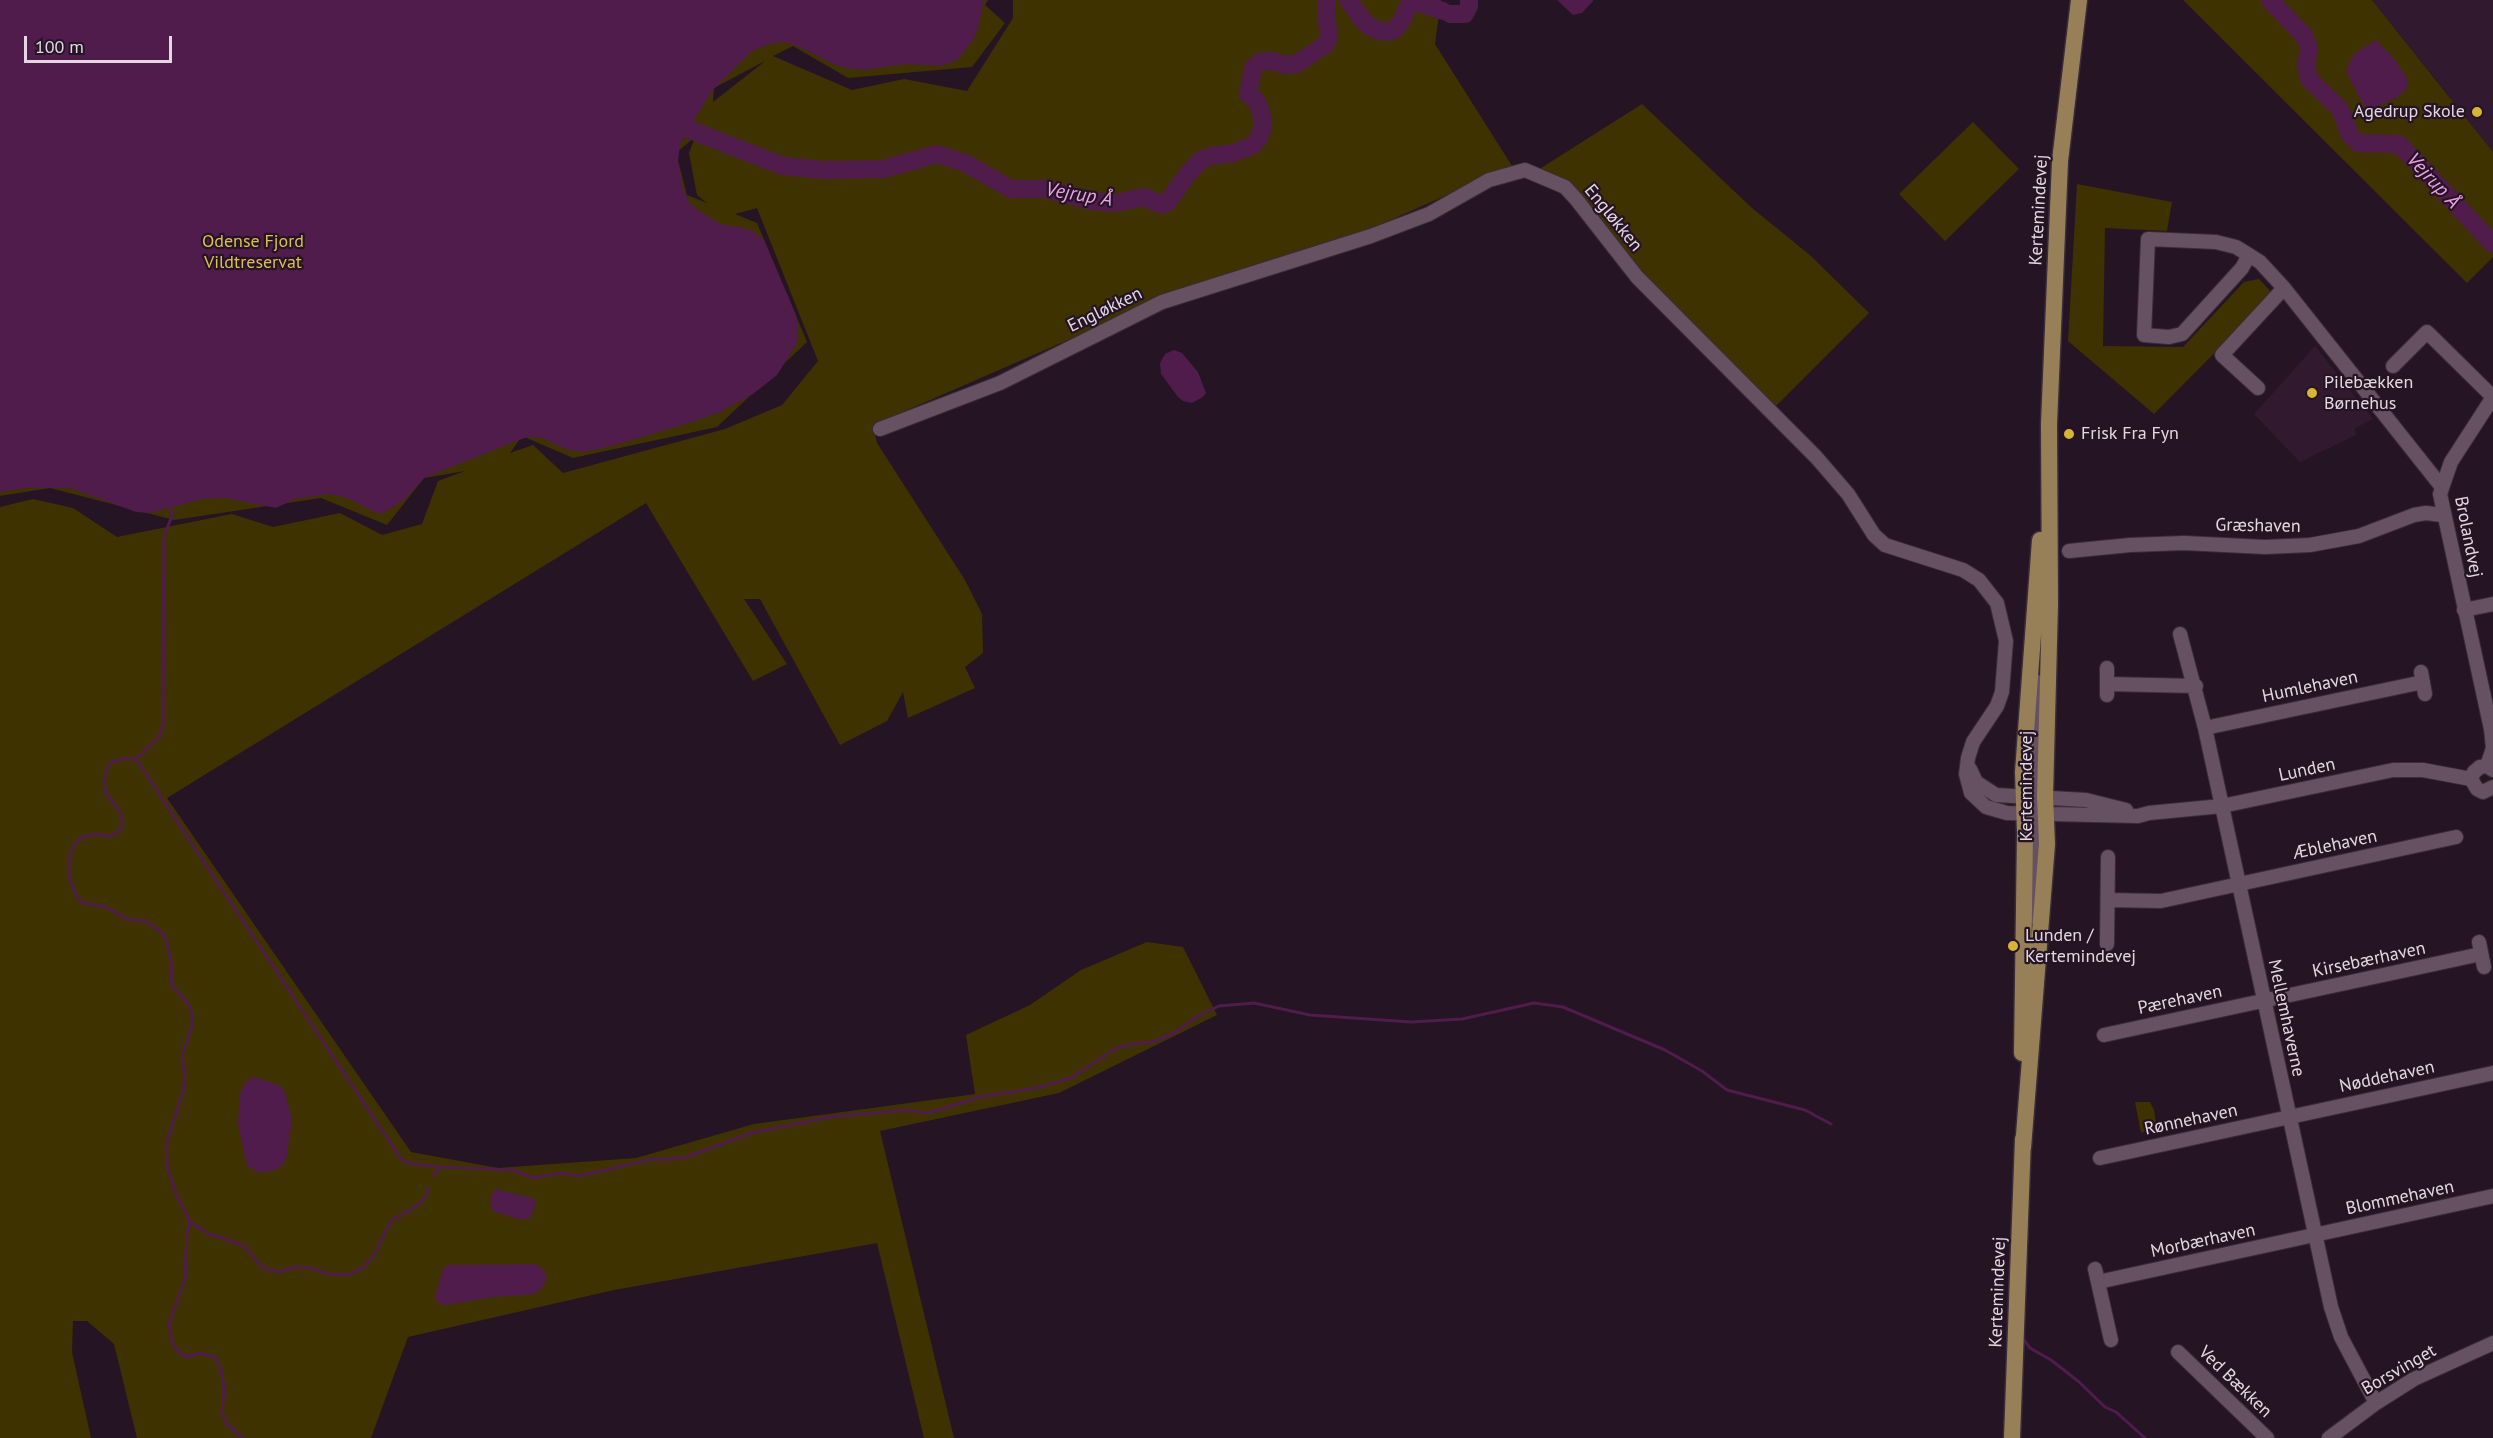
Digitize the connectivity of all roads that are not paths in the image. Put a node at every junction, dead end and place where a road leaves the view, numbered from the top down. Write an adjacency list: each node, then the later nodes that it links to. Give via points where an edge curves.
1 (2079, 0): 7 (main road, Kertemindevej, via 2060,161)
2 (2249, 255): 2 (street, via 2216,242 2148,239 2144,335 2182,334 2242,268); 3 (street)
3 (2284, 288): 5 (street, via 2222,355); 9 (street)
4 (2393, 366): 6 (street, Brolandvej, via 2427,332)
5 (2258, 388)
6 (2493, 397): 9 (street, Brolandvej, via 2451,462)
7 (2049, 424): 24 (main road, Kertemindevej, via 2050,604); 24 (main road, Kertemindevej, via 2024,772)
8 (880, 429): 20 (street, Engløkken, via 1000,383 1162,302 1371,236 1429,214 1489,180 1525,170 1565,187 1637,278 1822,465 1857,506 1874,535 1886,545 1963,570 1980,580 1997,603 2006,641 2002,692)
9 (2441, 486): 10 (street, Brolandvej)
10 (2442, 515): 11 (street, Græshaven, via 2414,514 2359,536 2310,545 2151,544); 13 (street, Brolandvej)
11 (2069, 551)
12 (2493, 604): 13 (street)
13 (2464, 610): 19 (street, Brolandvej)
14 (2180, 634): 17 (street, Mellemhaverne, via 2188,673)
15 (2107, 668): 17 (street, via 2107,690)
16 (2423, 682): 18 (street, Humlehaven)
17 (2196, 686): 18 (street, Mellemhaverne)
18 (2205, 728): 25 (street, Mellemhaverne)
19 (2493, 748): 21 (street, Brolandvej)
20 (1968, 758): 24 (street, via 1970,774 1985,790 1996,795); 27 (street, Engløkken, via 1968,785 1978,800 1996,811)
21 (2490, 768): 22 (street, via 2480,767)
22 (2471, 779): 23 (street, Lunden, via 2477,789); 25 (street, Lunden, via 2423,770 2393,770)
23 (2492, 791)
24 (2035, 796): 26 (street, Lunden, via 2086,800 2119,810); 27 (main road, Kertemindevej)
25 (2222, 806): 26 (street, Lunden); 30 (street, Mellemhaverne)
26 (2149, 813): 27 (street, Lunden)
27 (2036, 814): 38 (main road, Kertemindevej, via 2022,982); 38 (main road, Kertemindevej, via 2047,844)
28 (2456, 837): 30 (street, Æblehaven, via 2439,836)
29 (2108, 857): 31 (street)
30 (2239, 885): 31 (street, Æblehaven, via 2161,901); 34 (street, Mellemhaverne)
31 (2108, 900): 32 (street)
32 (2107, 944)
33 (2481, 954): 34 (street, Kirsebærhaven)
34 (2264, 1001): 35 (street, Pærehaven); 37 (street, Mellemhaverne)
35 (2104, 1035)
36 (2493, 1073): 37 (street, Nøddehaven)
37 (2289, 1117): 39 (street, Rønnehaven); 41 (street, Mellemhaverne)
38 (2023, 1148): 47 (main road, Kertemindevej)
39 (2100, 1158)
40 (2493, 1196): 41 (street, Blommehaven)
41 (2315, 1234): 42 (street, Morbærhaven, via 2097,1275); 45 (street, Mellemhaverne, via 2341,1337)
42 (2111, 1340)
43 (2493, 1343): 45 (street, Borsvinget, via 2432,1370)
44 (2178, 1352): 48 (street, Ved Bækken)
45 (2376, 1403): 46 (street, Borsvinget)
46 (2335, 1436)
47 (2012, 1438)
48 (2267, 1438)

